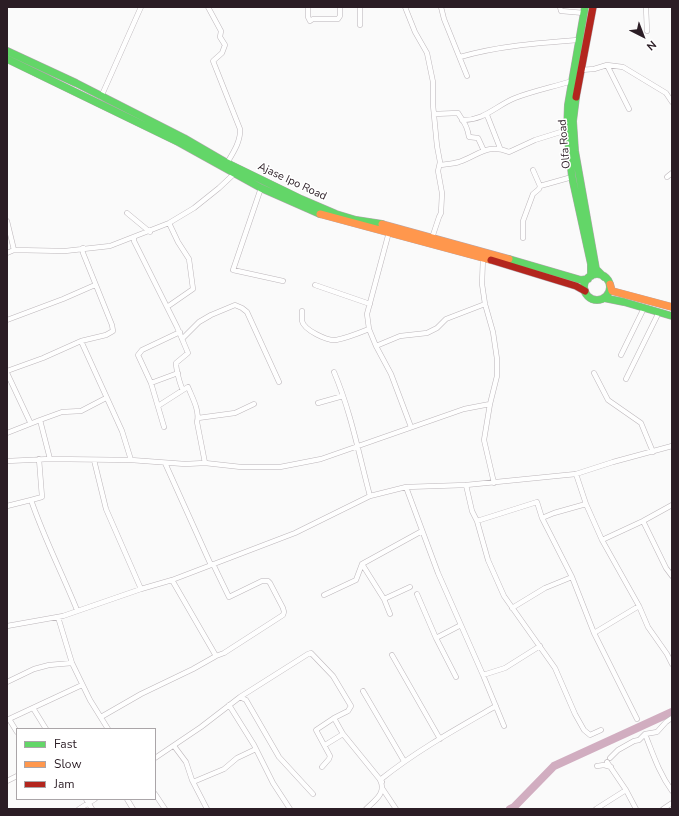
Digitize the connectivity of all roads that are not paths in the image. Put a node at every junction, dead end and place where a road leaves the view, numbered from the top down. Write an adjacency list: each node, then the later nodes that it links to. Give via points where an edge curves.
1 (141, 7): 22 (street)
2 (208, 7): 31 (street, via 225,45 222,53 213,61 240,133 238,143)
3 (308, 7): 4 (street, via 310,21 338,19)
4 (340, 7)
5 (360, 7): 12 (street)
6 (405, 7): 25 (street, via 427,53 433,82)
7 (441, 7): 16 (street)
8 (560, 7): 11 (street, via 561,11)
9 (593, 7): 19 (main road, Olfa Road)
10 (646, 7): 13 (street)
11 (581, 10): 14 (main road)
12 (360, 25)
13 (647, 31)
14 (578, 40): 16 (street, via 481,51); 21 (main road)
15 (7, 51): 22 (main road, Ajase Ipo Road)
16 (460, 57): 20 (street)
17 (7, 59): 34 (main road, Ajase Ipo Road)
18 (607, 65): 19 (street); 23 (street, via 630,70 666,93); 24 (street)
19 (581, 70): 53 (main road, Olfa Road, via 573,121 575,151 596,269)
20 (467, 76)
21 (572, 81): 26 (street, via 516,98 500,105); 28 (main road)
22 (101, 97): 31 (main road, Ajase Ipo Road, via 184,138)
23 (672, 102)
24 (629, 109)
25 (434, 114): 27 (street, via 458,113); 32 (street)
26 (487, 115): 27 (street); 29 (street)
27 (462, 120): 30 (street, via 470,137 478,138)
28 (567, 130): 29 (street, via 509,152); 36 (main road)
29 (500, 148): 30 (street)
30 (484, 151): 32 (street, via 459,162)
31 (227, 163): 34 (main road, Ajase Ipo Road)
32 (440, 165): 46 (street, via 438,171 442,193 441,213)
33 (533, 170): 38 (street)
34 (236, 171): 39 (main road, Ajase Ipo Road); 42 (street, via 194,208); 46 (main road, Ajase Ipo Road, via 336,214 389,225)
35 (672, 173): 37 (street)
36 (572, 177): 38 (street); 52 (main road, via 591,264)
37 (667, 177)
38 (540, 186): 47 (street, via 533,194 523,221)
39 (261, 188): 44 (main road, Ajase Ipo Road, via 331,218); 54 (street, via 233,270)
40 (127, 213): 43 (street)
41 (7, 222): 49 (street)
42 (169, 223): 43 (street); 61 (street, via 189,259 193,289)
43 (150, 232): 45 (street)
44 (389, 232): 51 (main road, Ajase Ipo Road); 59 (street)
45 (134, 237): 48 (street, via 110,246); 61 (street)
46 (432, 238): 51 (main road, Ajase Ipo Road)
47 (523, 238)
48 (83, 248): 49 (street, via 65,251); 55 (street)
49 (14, 250): 50 (street)
50 (7, 253)
51 (484, 255): 52 (main road, Ajase Ipo Road, via 581,280); 57 (main road, Ajase Ipo Road); 60 (street, via 482,284)
52 (589, 278): 53 (main road, via 598,275); 57 (main road, via 585,282)
53 (607, 280): 58 (main road, via 609,292); 62 (main road, via 612,291)
54 (283, 281)
55 (95, 285): 67 (street); 71 (street, via 113,331)
56 (315, 285): 59 (street)
57 (585, 291): 58 (main road, via 593,300)
58 (604, 298): 63 (main road)
59 (370, 304): 68 (street, via 367,314)
60 (485, 304): 72 (street, via 446,319 427,333 400,336); 86 (street, via 498,359)
61 (167, 307): 69 (street)
62 (672, 307)
63 (644, 308): 65 (main road); 73 (street)
64 (302, 311): 68 (street, via 302,321 306,327 331,340)
65 (659, 312): 66 (main road); 78 (street)
66 (672, 316)
67 (7, 320)
68 (370, 329): 72 (street)
69 (180, 332): 70 (street); 80 (street, via 138,354)
70 (182, 339): 76 (street, via 188,353 176,363); 79 (street, via 199,322 211,315 235,305 242,308 247,312)
71 (80, 341): 74 (street); 83 (street)
72 (376, 346): 92 (street, via 391,374)
73 (621, 355)
74 (7, 372): 90 (street)
75 (334, 372): 82 (street)
76 (178, 373): 80 (street); 81 (street)
77 (594, 373): 96 (street, via 608,400 641,423)
78 (626, 379)
79 (279, 382)
80 (151, 383): 87 (street)
81 (183, 390): 87 (street); 88 (street, via 188,387)
82 (343, 396): 84 (street); 94 (street)
83 (106, 398): 89 (street, via 81,411 62,412); 101 (street, via 122,431)
84 (318, 403)
85 (254, 404): 88 (street, via 235,413)
86 (490, 404): 92 (street, via 464,409); 105 (street, via 484,440)
87 (158, 406): 91 (street)
88 (198, 418): 103 (street)
89 (40, 420): 90 (street); 98 (street)
90 (30, 422): 93 (street)
91 (164, 427)
92 (411, 427): 94 (street)
93 (7, 433)
94 (358, 446): 103 (street, via 321,459 280,466 241,467); 108 (street)
95 (672, 446): 96 (street)
96 (653, 452): 104 (street)
97 (39, 459): 98 (street); 99 (street); 109 (street, via 42,497)
98 (50, 459): 100 (street)
99 (7, 460)
100 (94, 460): 101 (street); 124 (street, via 106,509)
101 (131, 460): 102 (street)
102 (165, 463): 103 (street); 119 (street)
103 (205, 463)
104 (576, 474): 105 (street); 110 (street)
105 (494, 483): 106 (street)
106 (466, 485): 107 (street); 114 (street)
107 (406, 487): 108 (street); 116 (street)
108 (370, 496): 119 (street, via 295,533)
109 (31, 500): 112 (street); 130 (street)
110 (586, 504): 113 (street); 117 (street)
111 (672, 505): 115 (street)
112 (7, 506)
113 (542, 518): 114 (street, via 537,502); 121 (street)
114 (477, 521): 129 (street, via 488,560)
115 (644, 521): 117 (street); 120 (street)
116 (422, 531): 118 (street); 133 (street)
117 (602, 540): 128 (street)
118 (362, 564): 126 (street, via 356,580); 127 (street)
119 (212, 565): 122 (street); 139 (street, via 229,597 268,581 284,612)
120 (672, 576)
121 (572, 577): 129 (street, via 545,588); 135 (street)
122 (172, 580): 124 (street); 139 (street)
123 (410, 588): 127 (street)
124 (141, 589): 130 (street)
125 (417, 594): 136 (street)
126 (324, 595)
127 (384, 599): 131 (street)
128 (639, 606): 135 (street); 141 (street, via 648,627)
129 (512, 608): 137 (street)
130 (77, 610): 132 (street)
131 (390, 614)
132 (58, 617): 134 (street); 140 (street)
133 (461, 625): 136 (street); 142 (street)
134 (7, 626)
135 (594, 633): 154 (street)
136 (436, 638): 143 (street)
137 (540, 646): 142 (street, via 505,668); 159 (street, via 555,668 584,730 590,734)
138 (392, 655): 162 (street)
139 (216, 656): 151 (street)
140 (72, 663): 144 (street, via 34,669); 145 (street)
141 (672, 664)
142 (483, 675): 149 (street)
143 (456, 677)
144 (7, 682)
145 (82, 685): 150 (street); 151 (street)
146 (363, 691): 167 (street)
147 (240, 697): 148 (street); 152 (street, via 311,653 333,676 351,706 348,711); 178 (street, via 246,700 279,757)
148 (229, 705): 164 (street); 165 (street)
149 (496, 706): 155 (street); 162 (street)
150 (33, 708): 156 (street); 158 (street, via 9,719)
151 (101, 717): 157 (street)
152 (334, 718): 160 (street); 163 (street, via 316,730)
153 (672, 718): 161 (street, via 657,732)
154 (637, 719)
155 (504, 726)
156 (45, 728)
157 (107, 728)
158 (16, 730)
159 (601, 730)
160 (343, 734): 163 (street); 174 (street)
161 (645, 734): 170 (street, via 639,740 618,750 609,760); 177 (street, via 658,769)
162 (440, 739): 167 (street)
163 (325, 745): 169 (street, via 330,756)
164 (174, 746): 166 (street); 173 (street, via 186,762)
165 (256, 749): 173 (street, via 237,758 224,769); 188 (street)
166 (156, 757)
167 (404, 761): 174 (street, via 380,780)
168 (597, 766): 170 (street)
169 (322, 767)
170 (610, 767): 176 (street)
171 (16, 776): 172 (street)
172 (7, 781)
173 (193, 782): 187 (street)
174 (382, 782): 175 (street)
175 (382, 788): 189 (street, via 380,796); 190 (street)
176 (626, 790): 191 (street); 192 (street)
177 (672, 791)
178 (313, 794)
179 (156, 795): 186 (street)
180 (128, 800): 185 (street)
181 (88, 801): 183 (street); 184 (street)
182 (672, 803): 193 (street)
183 (79, 809)
184 (92, 809)
185 (133, 809)
186 (166, 809)
187 (207, 809)
188 (290, 809)
189 (366, 809)
190 (396, 809)
191 (596, 809)
192 (636, 809)
193 (662, 809)

